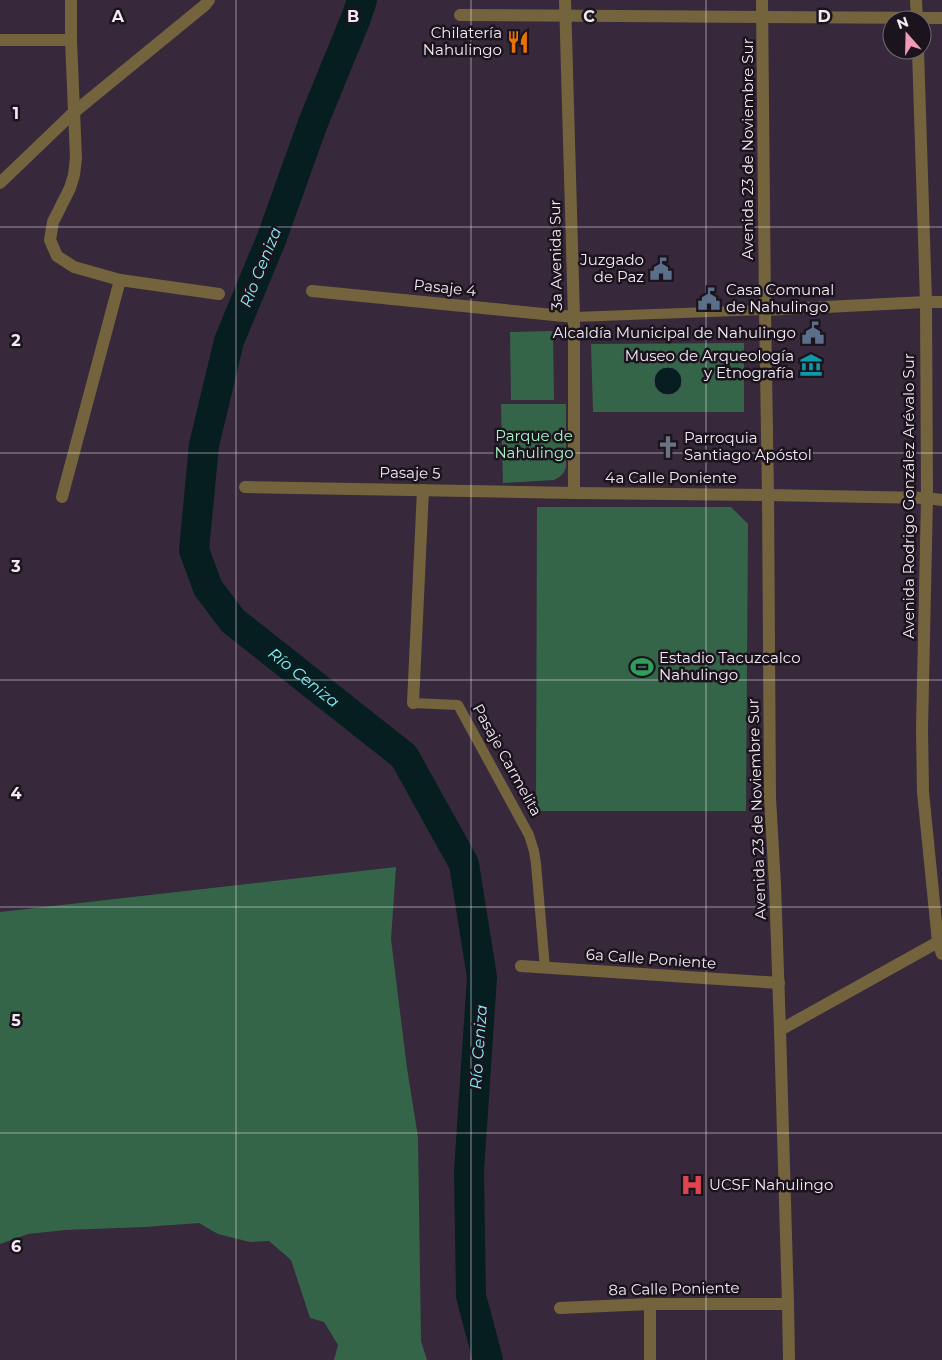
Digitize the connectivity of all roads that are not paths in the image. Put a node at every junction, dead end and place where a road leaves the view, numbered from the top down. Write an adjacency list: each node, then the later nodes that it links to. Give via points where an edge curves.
1 (71, 0): 10 (street)
2 (209, 0): 12 (street)
3 (565, 0): 6 (street, 3a Avenida Sur)
4 (762, 0): 7 (street, Avenida 23 de Noviembre Sur)
5 (460, 15): 6 (street)
6 (566, 16): 7 (street); 20 (street, 3a Avenida Sur)
7 (763, 17): 8 (street); 19 (street, Avenida 23 de Noviembre Sur)
8 (882, 19)
9 (0, 40): 10 (street)
10 (71, 40): 12 (street)
11 (918, 60): 17 (street, Avenida Rodrigo González Arévalo Sur)
12 (73, 114): 13 (street); 14 (street, via 74,175 50,240 56,256 74,267)
13 (2, 179)
14 (120, 280): 16 (street); 25 (street)
15 (312, 291): 20 (street, Pasaje 4)
16 (219, 294)
17 (926, 302): 18 (street); 19 (street); 26 (street, Avenida Rodrigo González Arévalo Sur)
18 (942, 302)
19 (765, 310): 20 (street); 24 (street, Avenida 23 de Noviembre Sur)
20 (574, 317): 23 (street, 3a Avenida Sur)
21 (245, 486): 22 (street, Pasaje 5)
22 (423, 490): 23 (street, Pasaje 5); 28 (street, Pasaje Carmelita)
23 (574, 493): 24 (street, 4a Calle Poniente)
24 (768, 495): 26 (street, 4a Calle Poniente); 32 (street, Avenida 23 de Noviembre Sur, via 770,798)
25 (62, 496)
26 (927, 498): 27 (street, 4a Calle Poniente); 29 (street, Avenida Rodrigo González Arévalo Sur, via 923,792)
27 (942, 500)
28 (412, 703): 31 (street, Pasaje Carmelita, via 458,705 529,835 536,864)
29 (941, 946): 33 (street)
30 (521, 966): 31 (street, 6a Calle Poniente)
31 (545, 968): 32 (street, 6a Calle Poniente)
32 (779, 983): 33 (street, Avenida 23 de Noviembre Sur)
33 (780, 1030): 35 (street, Avenida 23 de Noviembre Sur)
34 (650, 1304): 35 (street, 8a Calle Poniente); 36 (street, 8a Calle Poniente); 37 (street)
35 (788, 1304): 38 (street, Avenida 23 de Noviembre Sur)
36 (560, 1308)
37 (650, 1360)
38 (789, 1360)

